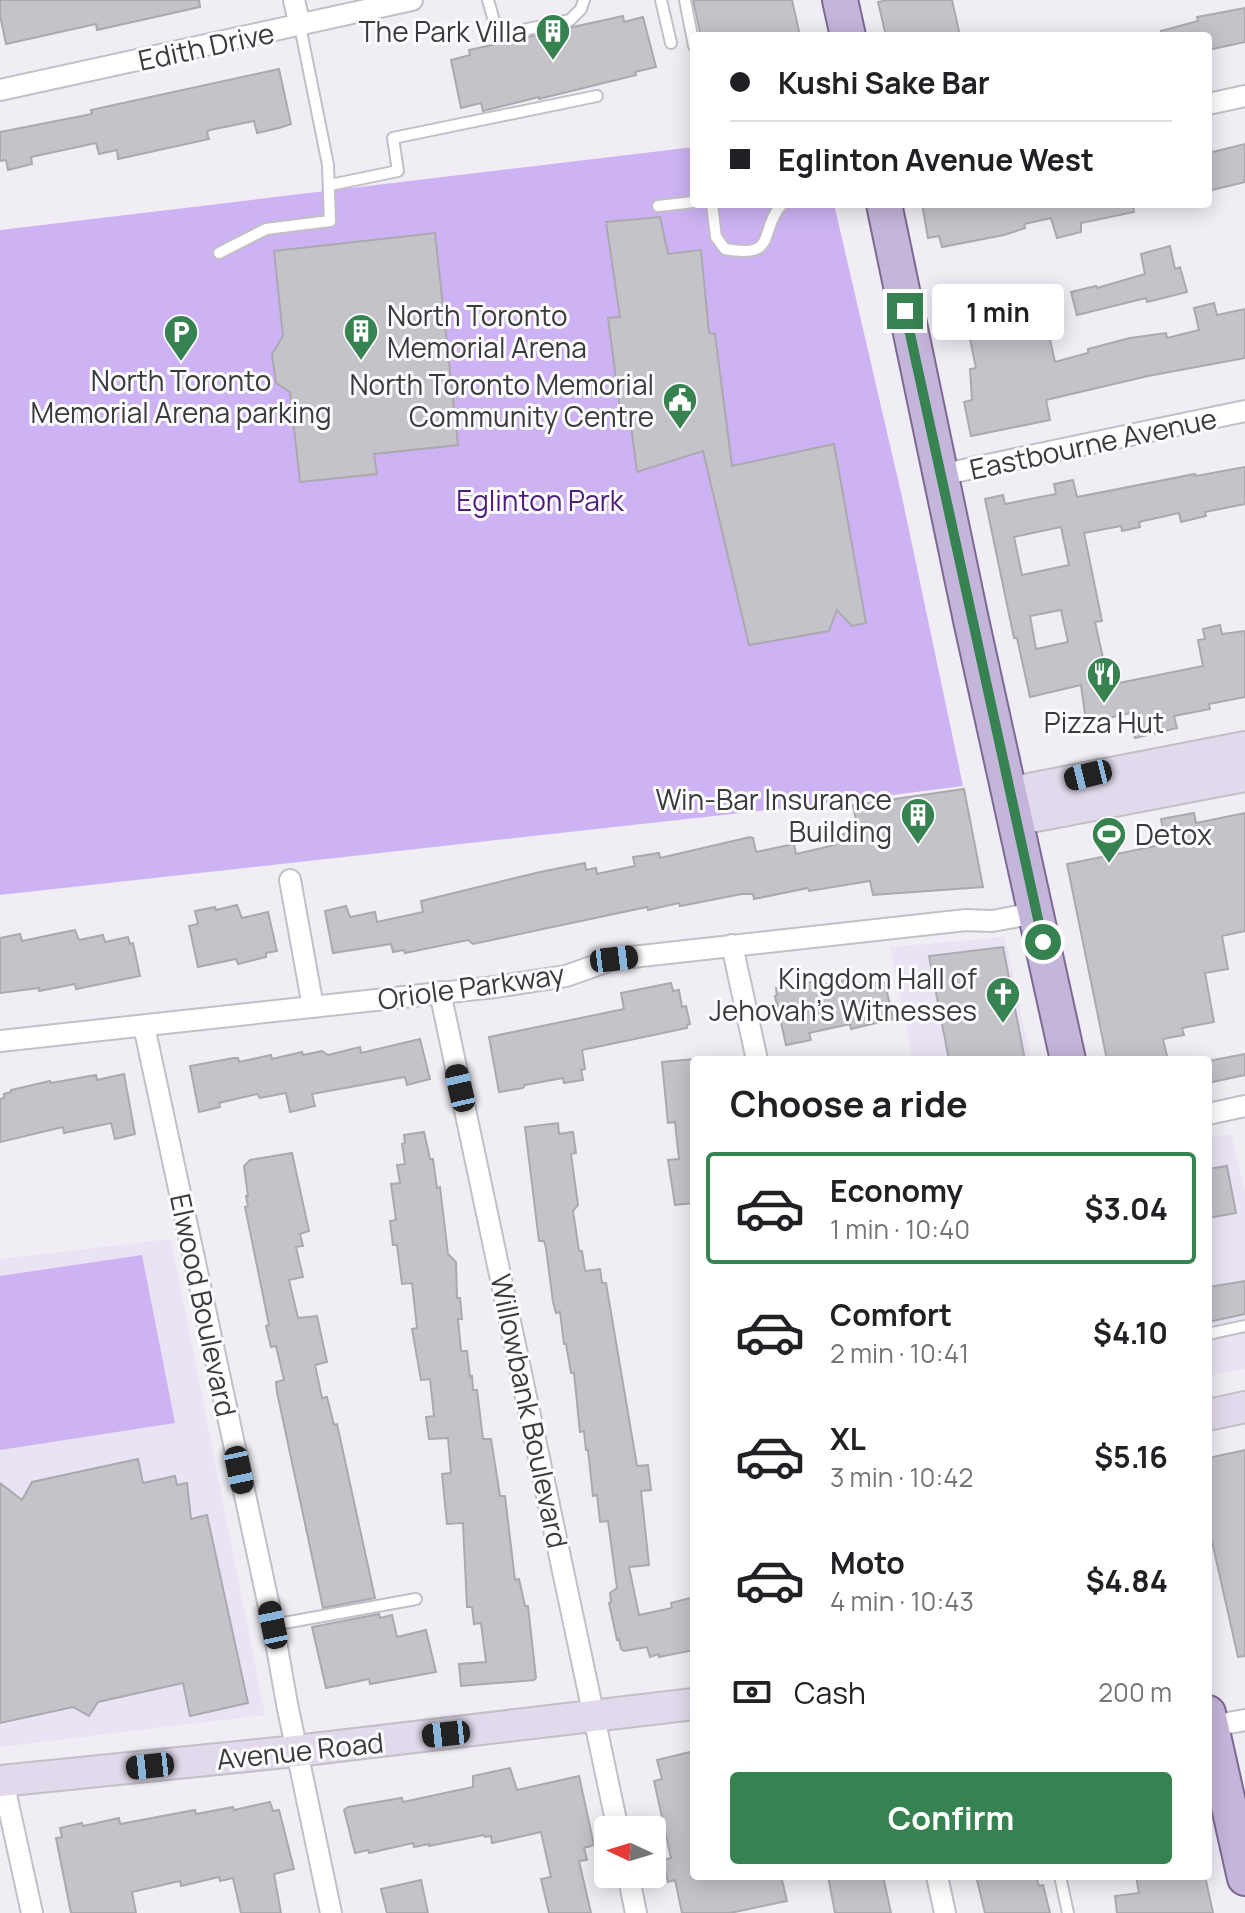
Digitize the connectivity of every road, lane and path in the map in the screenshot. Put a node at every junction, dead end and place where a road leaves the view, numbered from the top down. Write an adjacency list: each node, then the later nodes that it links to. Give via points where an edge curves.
1 (294, 0): 8 (street)
2 (412, 0): 8 (street, Edith Drive)
3 (488, 0): 4 (lane, via 494,21 509,33 570,20)
4 (584, 0)
5 (661, 0): 11 (lane)
6 (685, 0): 9 (lane)
7 (840, 0): 10 (main road)
8 (300, 26): 12 (street, Edith Drive); 16 (lane)
9 (691, 32)
10 (847, 32)
11 (671, 43)
12 (0, 90)
13 (597, 96): 16 (lane, via 393,138 398,171)
14 (1245, 96): 15 (street)
15 (1212, 103)
16 (330, 185): 22 (lane, via 330,221 266,229)
17 (690, 202): 18 (lane)
18 (658, 206)
19 (712, 208): 20 (lane, via 716,237 725,249 746,253 762,246)
20 (778, 208)
21 (885, 208): 24 (main road)
22 (219, 253)
23 (1245, 411): 24 (street, Eastbourne Avenue)
24 (940, 475): 28 (main road)
25 (1245, 747): 27 (main road)
26 (1245, 776): 27 (main road)
27 (1091, 790): 28 (main road)
28 (1011, 806): 30 (main road)
29 (290, 880): 33 (street)
30 (1036, 913): 31 (street, Oriole Parkway); 37 (main road)
31 (732, 945): 32 (street, Oriole Parkway, via 614,959 543,981); 36 (street)
32 (440, 992): 33 (street, Oriole Parkway); 47 (street, Willowbank Boulevard)
33 (313, 1007): 34 (street, Oriole Parkway)
34 (144, 1026): 35 (street, Oriole Parkway); 45 (street, Elwood Boulevard)
35 (0, 1041)
36 (756, 1056)
37 (1067, 1056)
38 (1245, 1106): 39 (street)
39 (1212, 1113)
40 (1245, 1326): 41 (lane)
41 (1212, 1333)
42 (1245, 1407): 43 (main road)
43 (1212, 1414)
44 (416, 1599): 45 (lane)
45 (273, 1625): 51 (street, Elwood Boulevard)
46 (690, 1705): 47 (main road, Avenue Road)
47 (595, 1717): 51 (main road, Avenue Road); 53 (street, Willowbank Boulevard)
48 (1212, 1720): 49 (street)
49 (1245, 1720)
50 (1212, 1733): 54 (main road)
51 (296, 1751): 52 (main road, Avenue Road); 59 (street, Elwood Boulevard)
52 (2, 1781): 58 (street)
53 (615, 1816)
54 (1245, 1878)
55 (938, 1880): 61 (street)
56 (1061, 1880): 62 (lane)
57 (631, 1888): 60 (street)
58 (32, 1913)
59 (331, 1913)
60 (636, 1913)
61 (945, 1913)
62 (1068, 1913)

